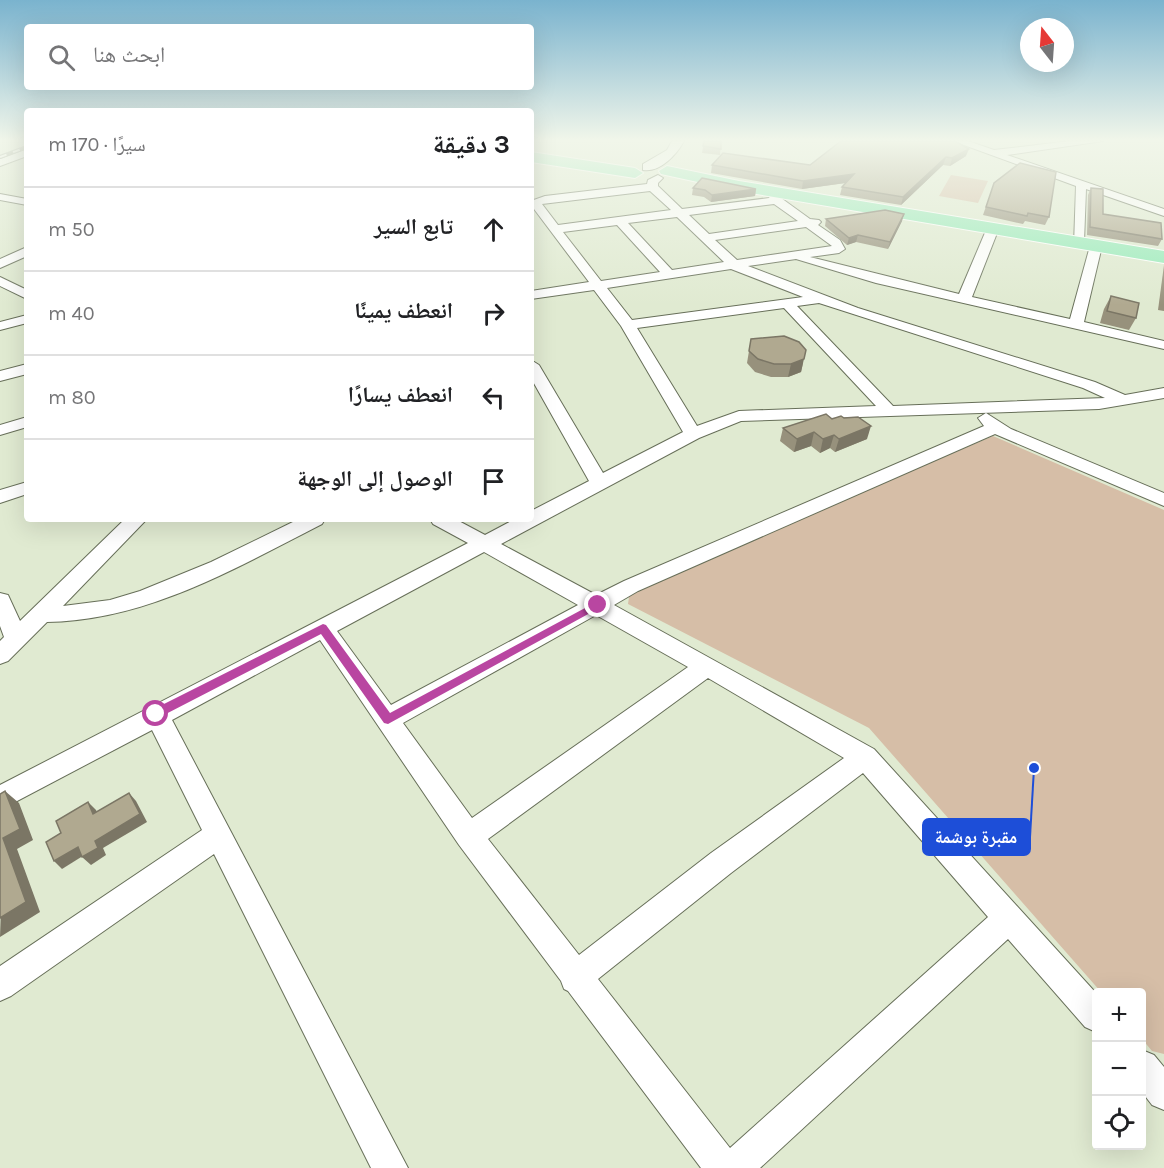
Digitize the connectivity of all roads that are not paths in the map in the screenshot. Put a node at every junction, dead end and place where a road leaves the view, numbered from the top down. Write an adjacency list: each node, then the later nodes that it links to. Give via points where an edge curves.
1 (563, 196): 16 (street, via 536,202)
2 (667, 196): 9 (street)
3 (777, 196): 8 (main road); 9 (street); 14 (street)
4 (1082, 196): 18 (street)
5 (1114, 196): 10 (street)
6 (0, 197): 7 (street)
7 (24, 201)
8 (892, 211): 11 (street); 15 (main road)
9 (680, 213): 13 (street); 17 (street)
10 (1164, 213)
11 (850, 217)
12 (828, 220): 14 (street)
13 (620, 221): 16 (street); 24 (street)
14 (807, 224): 17 (street); 20 (street, via 839,249)
15 (993, 228): 18 (main road); 30 (street)
16 (556, 229): 26 (street)
17 (705, 238): 23 (street)
18 (1087, 244): 21 (main road); 33 (street)
19 (24, 252): 22 (street)
20 (796, 257): 23 (street); 30 (street)
21 (1164, 257)
22 (0, 264)
23 (735, 266): 24 (street); 29 (street)
24 (670, 275): 26 (street)
25 (0, 281): 27 (street)
26 (600, 285): 28 (street); 35 (street)
27 (24, 293)
28 (534, 295)
29 (818, 299): 31 (street); 41 (street, via 1089,385)
30 (964, 299): 33 (street)
31 (788, 304): 35 (street); 43 (street)
32 (24, 320): 34 (street)
33 (1076, 325): 36 (street)
34 (0, 326)
35 (628, 326): 47 (street)
36 (1164, 345)
37 (24, 370): 39 (street)
38 (534, 370): 48 (street)
39 (0, 376)
40 (1160, 397): 41 (street)
41 (1126, 401): 42 (street)
42 (978, 408): 43 (street); 45 (street)
43 (888, 410): 47 (street, via 739,416)
44 (24, 423): 46 (street)
45 (994, 428): 51 (street); 59 (street, via 631,586)
46 (0, 430)
47 (693, 434): 48 (street)
48 (600, 483): 52 (street)
49 (24, 489): 50 (street)
50 (0, 497)
51 (1164, 501)
52 (534, 517)
53 (134, 522): 60 (street)
54 (309, 522): 60 (street, via 187,580 120,606 74,615)
55 (449, 522): 57 (street)
56 (520, 522): 57 (street)
57 (480, 533): 59 (street); 61 (street)
58 (0, 601): 62 (street)
59 (598, 605): 64 (street); 66 (street)
60 (42, 614): 62 (street)
61 (323, 628): 65 (street); 66 (street)
62 (17, 640): 63 (street)
63 (0, 656)
64 (707, 666): 67 (street); 70 (street)
65 (156, 714): 68 (street); 69 (street)
66 (388, 719): 70 (street)
67 (865, 757): 71 (street); 72 (street)
68 (0, 798)
69 (216, 835): 73 (street); 77 (street)
70 (469, 836): 72 (street)
71 (1009, 918): 74 (street); 79 (street)
72 (575, 978): 78 (street)
73 (0, 985)
74 (1092, 1011)
75 (1146, 1072): 76 (street)
76 (1164, 1093)
77 (390, 1168)
78 (723, 1168)
79 (734, 1168)

